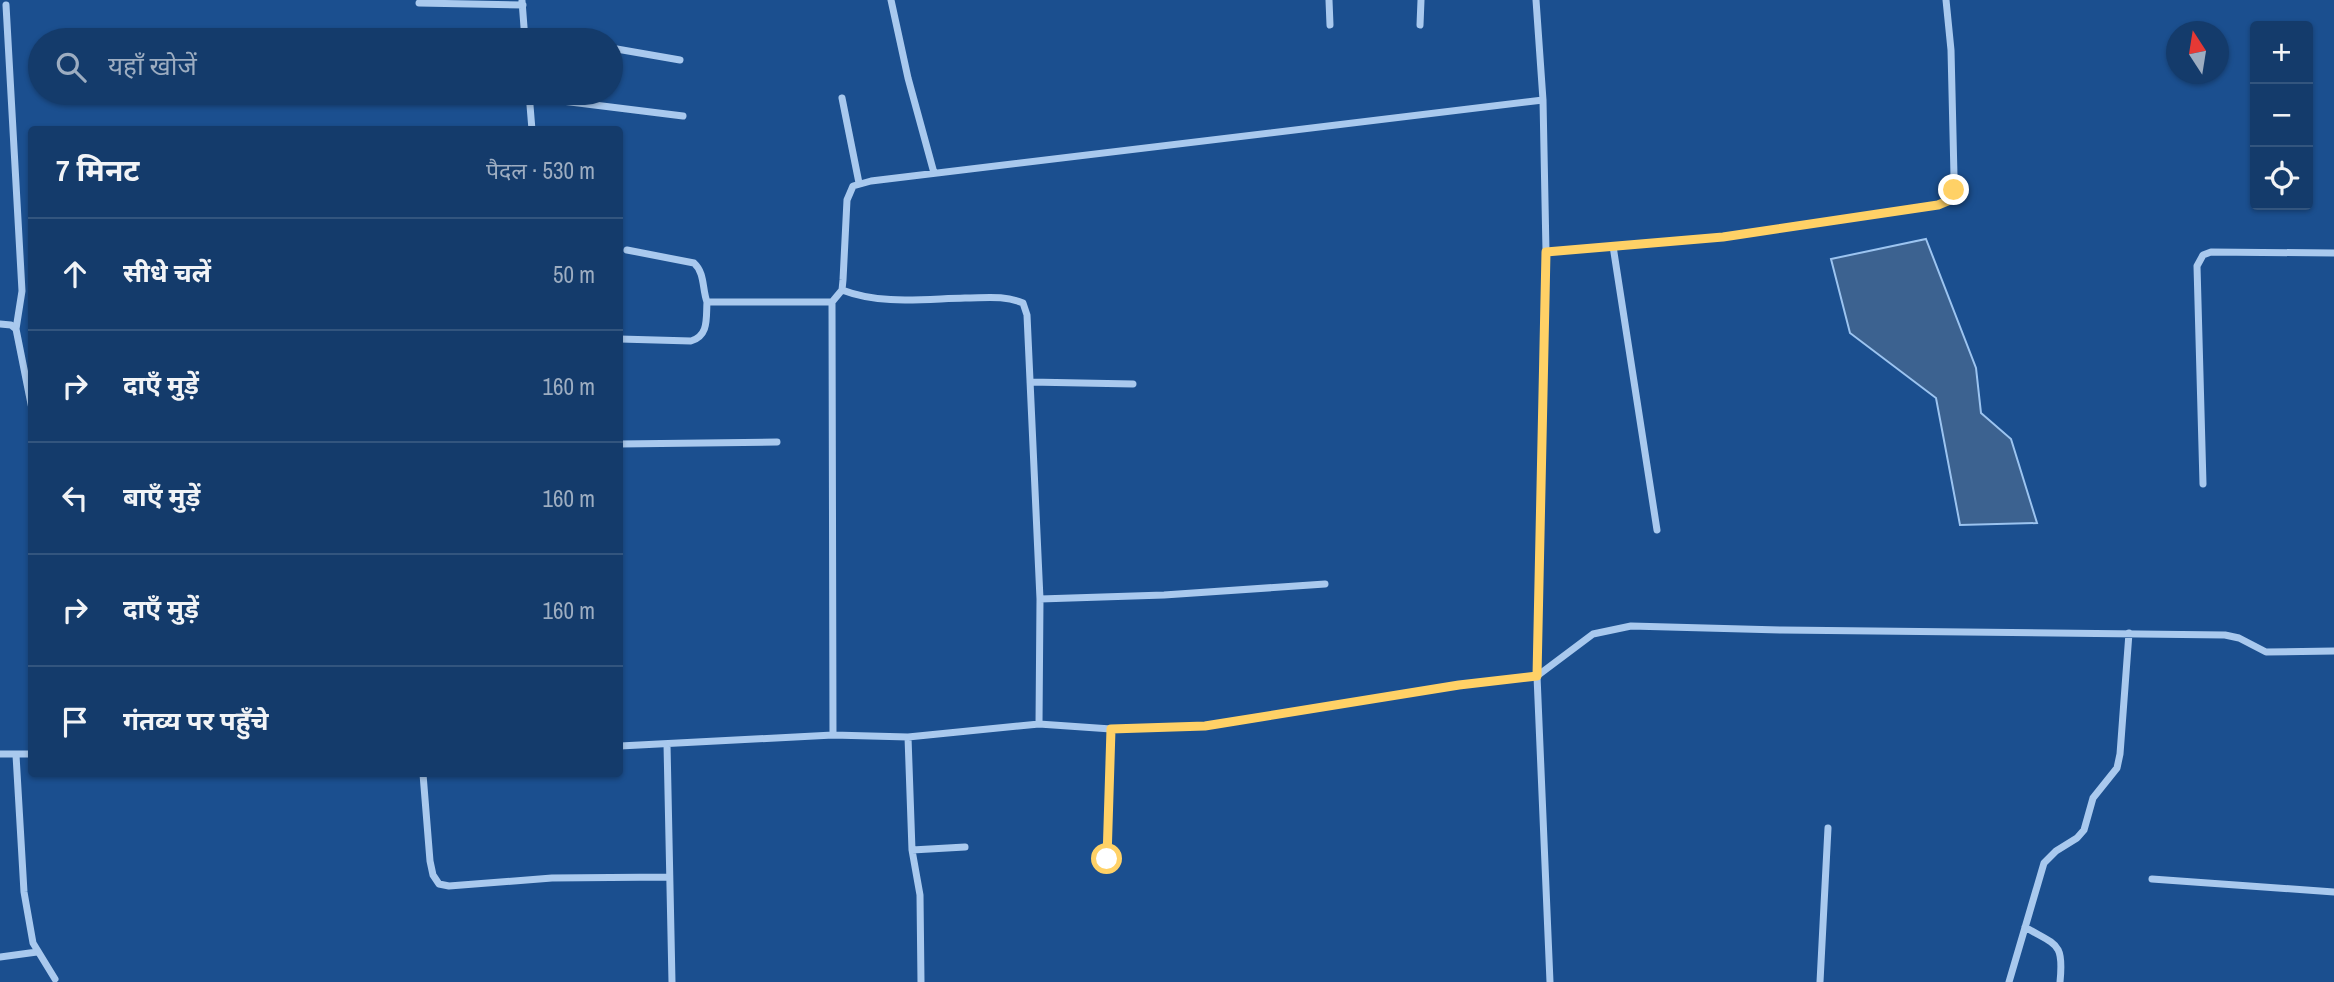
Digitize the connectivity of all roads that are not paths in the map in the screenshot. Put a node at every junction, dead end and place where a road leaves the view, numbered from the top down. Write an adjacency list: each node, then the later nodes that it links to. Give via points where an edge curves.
1 (891, 0): 20 (street)
2 (1329, 0): 9 (street)
3 (1420, 0): 10 (street)
4 (1536, 0): 15 (street)
5 (1946, 0): 22 (street, via 1954,176 1950,200 1723,237)
6 (522, 2): 7 (street); 11 (street)
7 (419, 4)
8 (6, 5): 30 (street, via 22,291)
9 (1329, 24)
10 (1420, 25)
11 (524, 28)
12 (623, 49): 13 (street)
13 (680, 60)
14 (842, 98): 21 (street)
15 (1543, 100): 20 (street); 24 (street)
16 (530, 105): 19 (street)
17 (602, 105): 18 (street)
18 (683, 116)
19 (532, 126)
20 (933, 173): 21 (street)
21 (859, 183): 26 (street, via 849,191 847,200)
22 (1613, 246): 24 (street); 38 (street)
23 (626, 250): 27 (street, via 694,263 702,275)
24 (1546, 252): 43 (street)
25 (2334, 253): 37 (street, via 2203,255 2197,266)
26 (842, 290): 28 (street); 32 (street, via 886,300 1002,297 1023,303)
27 (707, 302): 28 (street); 31 (street, via 705,332 700,338)
28 (832, 302): 46 (street)
29 (0, 324): 30 (street)
30 (16, 329): 34 (street)
31 (623, 339)
32 (1030, 382): 33 (street); 40 (street)
33 (1133, 384)
34 (28, 389)
35 (776, 442): 36 (street)
36 (623, 444)
37 (2203, 484)
38 (1657, 530)
39 (1325, 584): 40 (street)
40 (1040, 599): 44 (street)
41 (2129, 634): 42 (street, via 2233,636 2266,652); 43 (street, via 1631,626 1593,634); 61 (street, via 2117,768 2093,798 2084,830 2044,863)
42 (2334, 651)
43 (1537, 676): 45 (street, via 1205,726); 67 (street)
44 (1039, 724): 45 (street); 47 (street)
45 (1111, 729): 57 (street)
46 (833, 735): 47 (street); 48 (street)
47 (908, 737): 56 (street)
48 (667, 744): 49 (street); 58 (street)
49 (623, 746)
50 (0, 754): 52 (street)
51 (28, 754): 52 (street)
52 (16, 755): 62 (street, via 23,892)
53 (423, 777): 58 (street, via 430,861 439,884)
54 (1828, 828): 68 (street)
55 (965, 847): 56 (street)
56 (912, 850): 66 (street, via 920,895)
57 (1107, 859)
58 (669, 877): 65 (street)
59 (2152, 879): 60 (street)
60 (2334, 892)
61 (2025, 927): 69 (street); 70 (street, via 2055,944 2061,954)
62 (37, 952): 63 (street); 64 (street)
63 (0, 957)
64 (55, 979)
65 (672, 982)
66 (921, 982)
67 (1550, 982)
68 (1820, 982)
69 (2009, 982)
70 (2060, 982)

